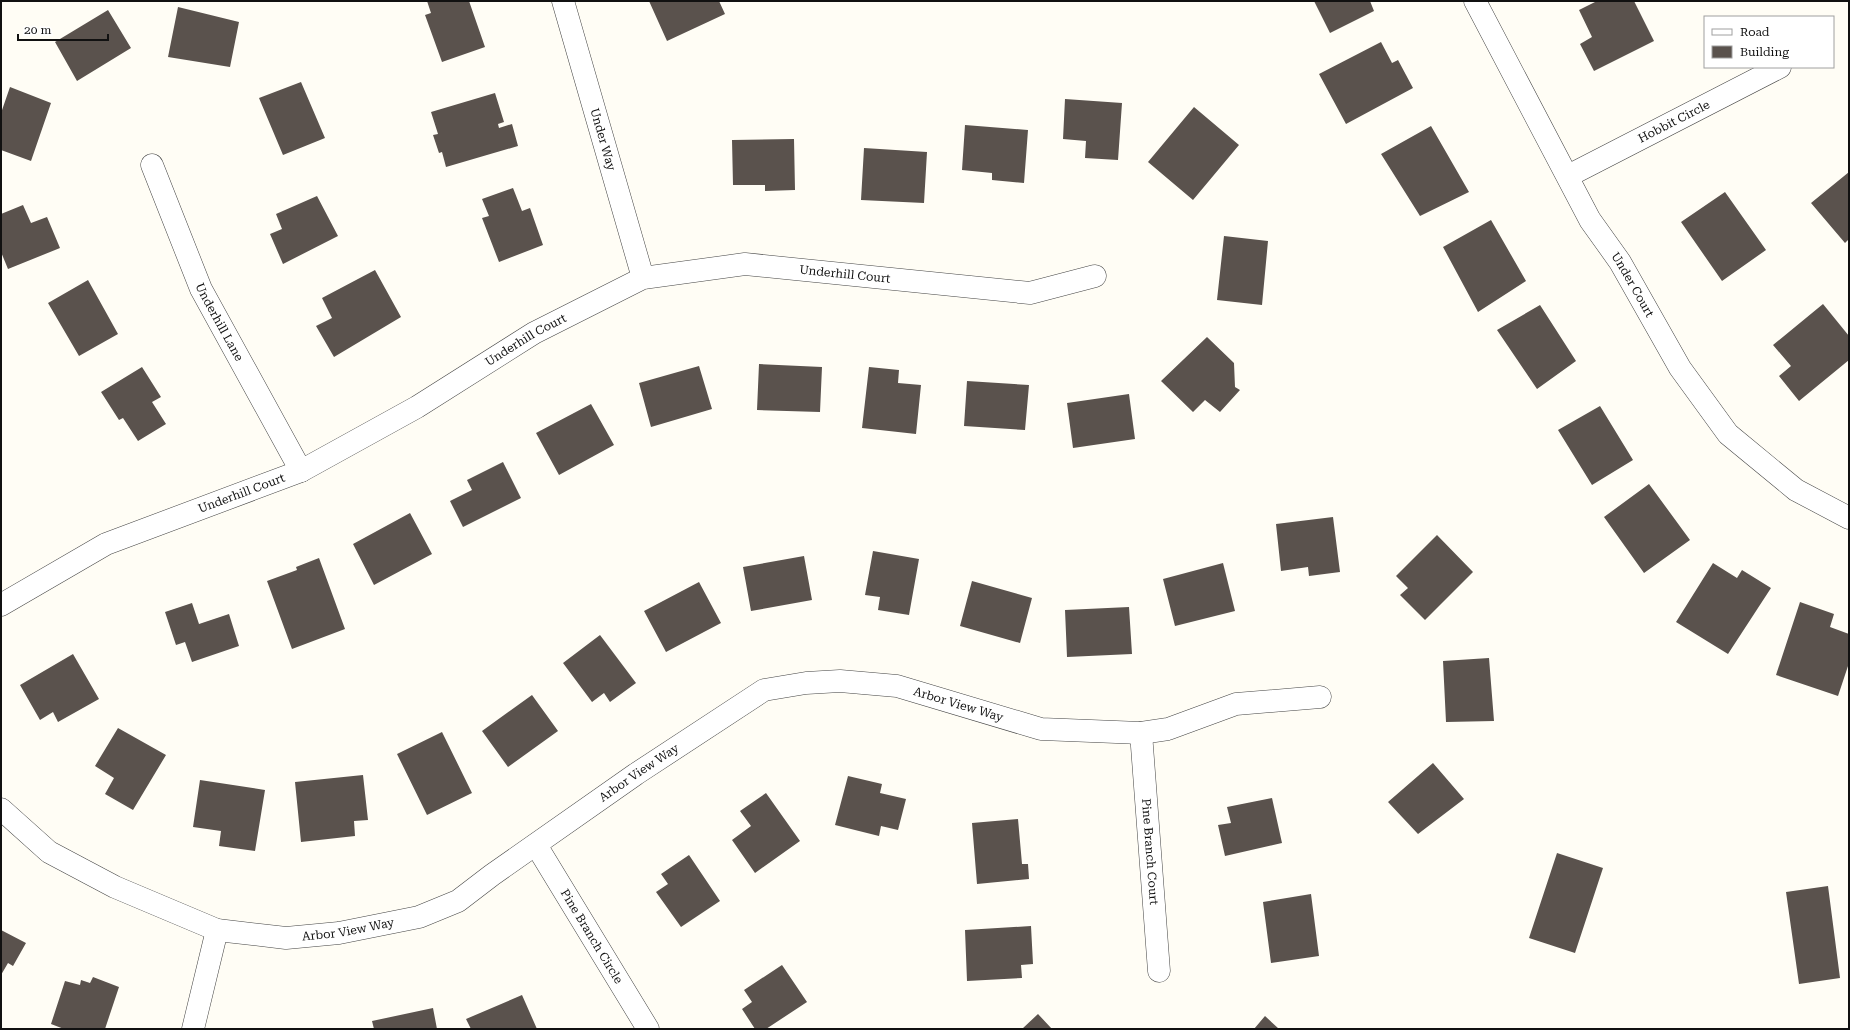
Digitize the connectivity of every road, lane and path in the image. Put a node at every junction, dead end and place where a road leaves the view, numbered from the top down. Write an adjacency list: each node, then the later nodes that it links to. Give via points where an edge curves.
1 (563, 1): 7 (street, Under Way)
2 (1475, 1): 5 (street, Under Court)
3 (1778, 68): 5 (street, Hobbit Circle)
4 (152, 165): 8 (street, Underhill Lane, via 201,289)
5 (1568, 176): 9 (street, Under Court, via 1590,220 1620,262 1680,368 1728,434 1796,490)
6 (1095, 276): 7 (street, Underhill Court, via 1030,293 745,264)
7 (643, 278): 8 (street, Underhill Court, via 534,333 417,407)
8 (301, 471): 10 (street, Underhill Court, via 106,544)
9 (1849, 518)
10 (1, 605)
11 (1320, 697): 12 (street, Arbor View Way, via 1236,704 1168,729)
12 (1141, 733): 14 (street, Arbor View Way, via 1041,728 897,686 840,681 806,683 764,690 636,774); 16 (street, Pine Branch Court)
13 (1, 809): 15 (street, Arbor View Way, via 49,852 115,887)
14 (536, 845): 15 (street, Arbor View Way, via 458,901 419,917 346,932 286,938); 18 (street, Pine Branch Circle)
15 (217, 930): 17 (street)
16 (1159, 971)
17 (193, 1029)
18 (648, 1029)

